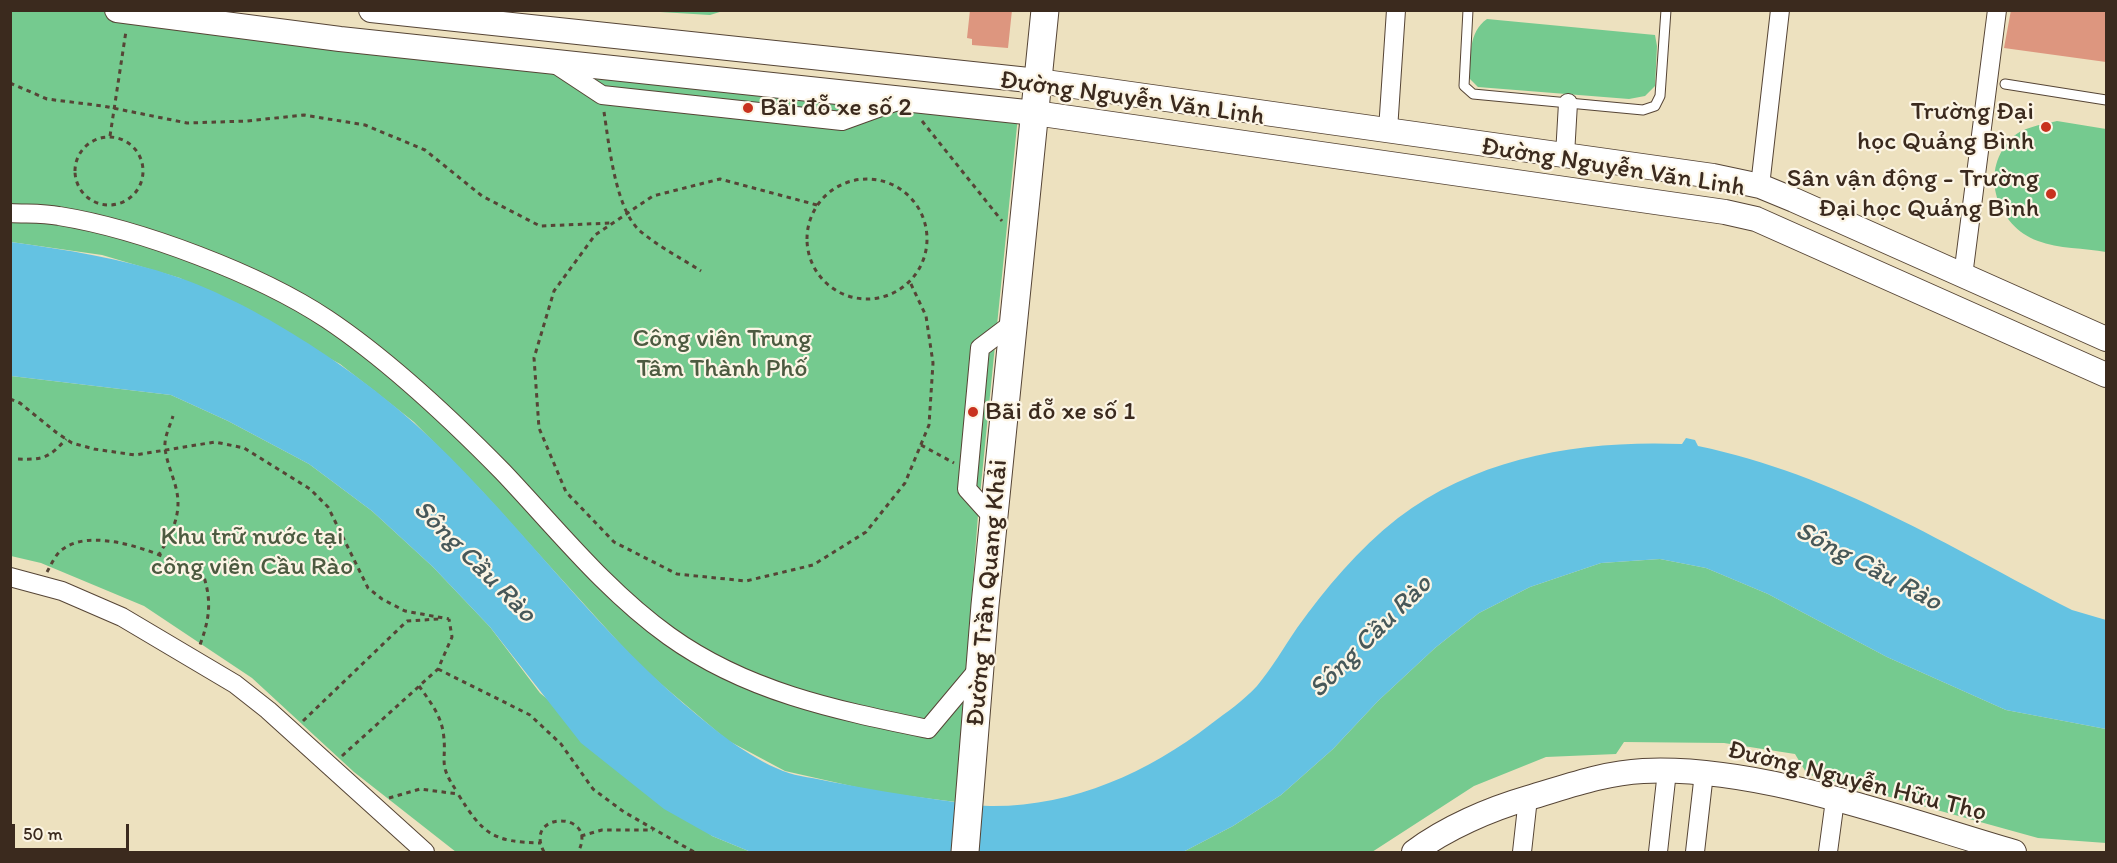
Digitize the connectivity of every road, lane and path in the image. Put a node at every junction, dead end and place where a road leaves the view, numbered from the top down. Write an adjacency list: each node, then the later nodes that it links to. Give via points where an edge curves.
1 (371, 10): 10 (street, Đường Nguyễn Văn Linh)
2 (1045, 10): 10 (main road, Đường Trần Quang Khải)
3 (1396, 10): 19 (street)
4 (1468, 10): 16 (lane, via 1464,86 1473,94)
5 (1666, 10): 16 (lane, via 1660,96 1655,106 1643,110)
6 (1780, 10): 22 (street)
7 (1996, 10): 29 (street)
8 (123, 11): 9 (street, Đường Nguyễn Văn Linh); 17 (path)
9 (551, 61): 13 (street); 14 (street, Đường Nguyễn Văn Linh)
10 (1038, 81): 18 (main road, Đường Trần Quang Khải); 19 (street, Đường Nguyễn Văn Linh)
11 (10, 83): 17 (path, via 47,99)
12 (2005, 84): 15 (lane)
13 (602, 95): 14 (street, via 842,121); 25 (path, via 613,164)
14 (904, 99): 18 (street, Đường Nguyễn Văn Linh); 27 (path)
15 (2106, 100)
16 (1568, 103): 21 (street)
17 (114, 108): 20 (path); 26 (path, via 187,123 247,122 304,115 365,125 425,150 482,196 540,226)
18 (1035, 113): 27 (main road, Đường Trần Quang Khải); 33 (street, Đường Nguyễn Văn Linh, via 1756,219)
19 (1388, 130): 21 (street, Đường Nguyễn Văn Linh)
20 (110, 136): 20 (path, via 88,143 80,152 74,174 84,195 93,202 114,205 124,202 140,187 143,165 132,145)
21 (1564, 155): 22 (street, Đường Nguyễn Văn Linh)
22 (1760, 186): 29 (street, Đường Nguyễn Văn Linh)
23 (817, 205): 25 (path, via 720,179 652,196); 30 (path, via 809,224 807,244 812,265 824,282 858,299 877,299); 30 (path, via 831,190 850,180 871,178 891,183 908,194 921,210 927,229 924,257)
24 (10, 213): 47 (street, via 59,216 140,237 217,264 326,318 378,357 437,410 606,581 660,628 738,677 788,697 927,729)
25 (627, 213): 26 (path); 28 (path, via 639,230)
26 (612, 223): 37 (path, via 595,235 554,291 534,358 539,428 566,492 614,543 677,574 746,581 813,565 866,532 905,483)
27 (1021, 245): 31 (main road, Đường Trần Quang Khải)
28 (701, 271)
29 (1963, 276): 32 (street, Đường Nguyễn Văn Linh)
30 (910, 282): 37 (path, via 926,316 933,363 929,425)
31 (1013, 323): 40 (street, via 980,348); 41 (main road, Đường Trần Quang Khải)
32 (2106, 339)
33 (2106, 375)
34 (10, 399): 36 (path, via 20,402)
35 (174, 416): 38 (path)
36 (66, 439): 38 (path, via 94,449 135,455); 39 (path, via 52,455)
37 (921, 445): 40 (path)
38 (165, 448): 42 (path, via 178,491 178,506 175,524); 45 (path, via 215,442 244,448 310,489 328,507 368,588 405,611)
39 (18, 459)
40 (968, 470): 41 (street, via 967,489)
41 (994, 519): 47 (main road, Đường Trần Quang Khải)
42 (158, 556): 44 (path, via 110,541 76,543 62,549); 46 (path, via 185,565 204,577 210,609)
43 (10, 577): 44 (street)
44 (40, 584): 46 (street, via 122,617)
45 (450, 620): 48 (path, via 452,637); 50 (path, via 407,621)
46 (194, 659): 50 (street, via 253,698)
47 (980, 667): 65 (main road, Đường Trần Quang Khải)
48 (438, 669): 49 (path); 58 (path, via 530,715 561,744 593,789)
49 (419, 686): 51 (path); 54 (path, via 439,716 444,733 443,769)
50 (291, 732): 51 (street)
51 (330, 768): 57 (street)
52 (1667, 771): 53 (street, Đường Nguyễn Hữu Thọ); 55 (street, Đường Nguyễn Hữu Thọ, via 1577,781); 68 (street)
53 (1704, 773): 56 (street, Đường Nguyễn Hữu Thọ, via 1766,782); 69 (street)
54 (458, 794): 57 (path, via 420,789); 60 (path, via 479,826 489,834 518,843)
55 (1528, 798): 66 (street, Đường Nguyễn Hữu Thọ, via 1499,807); 67 (street)
56 (1835, 800): 70 (street); 71 (street, Đường Nguyễn Hữu Thọ)
57 (370, 804): 61 (street)
58 (653, 830): 59 (path, via 602,830); 64 (path)
59 (581, 836): 60 (path, via 569,821 556,820 545,826); 63 (path)
60 (541, 843): 62 (path)
61 (425, 852)
62 (544, 852)
63 (578, 852)
64 (694, 852)
65 (965, 852)
66 (1414, 852)
67 (1522, 852)
68 (1658, 852)
69 (1695, 852)
70 (1828, 852)
71 (2014, 852)

